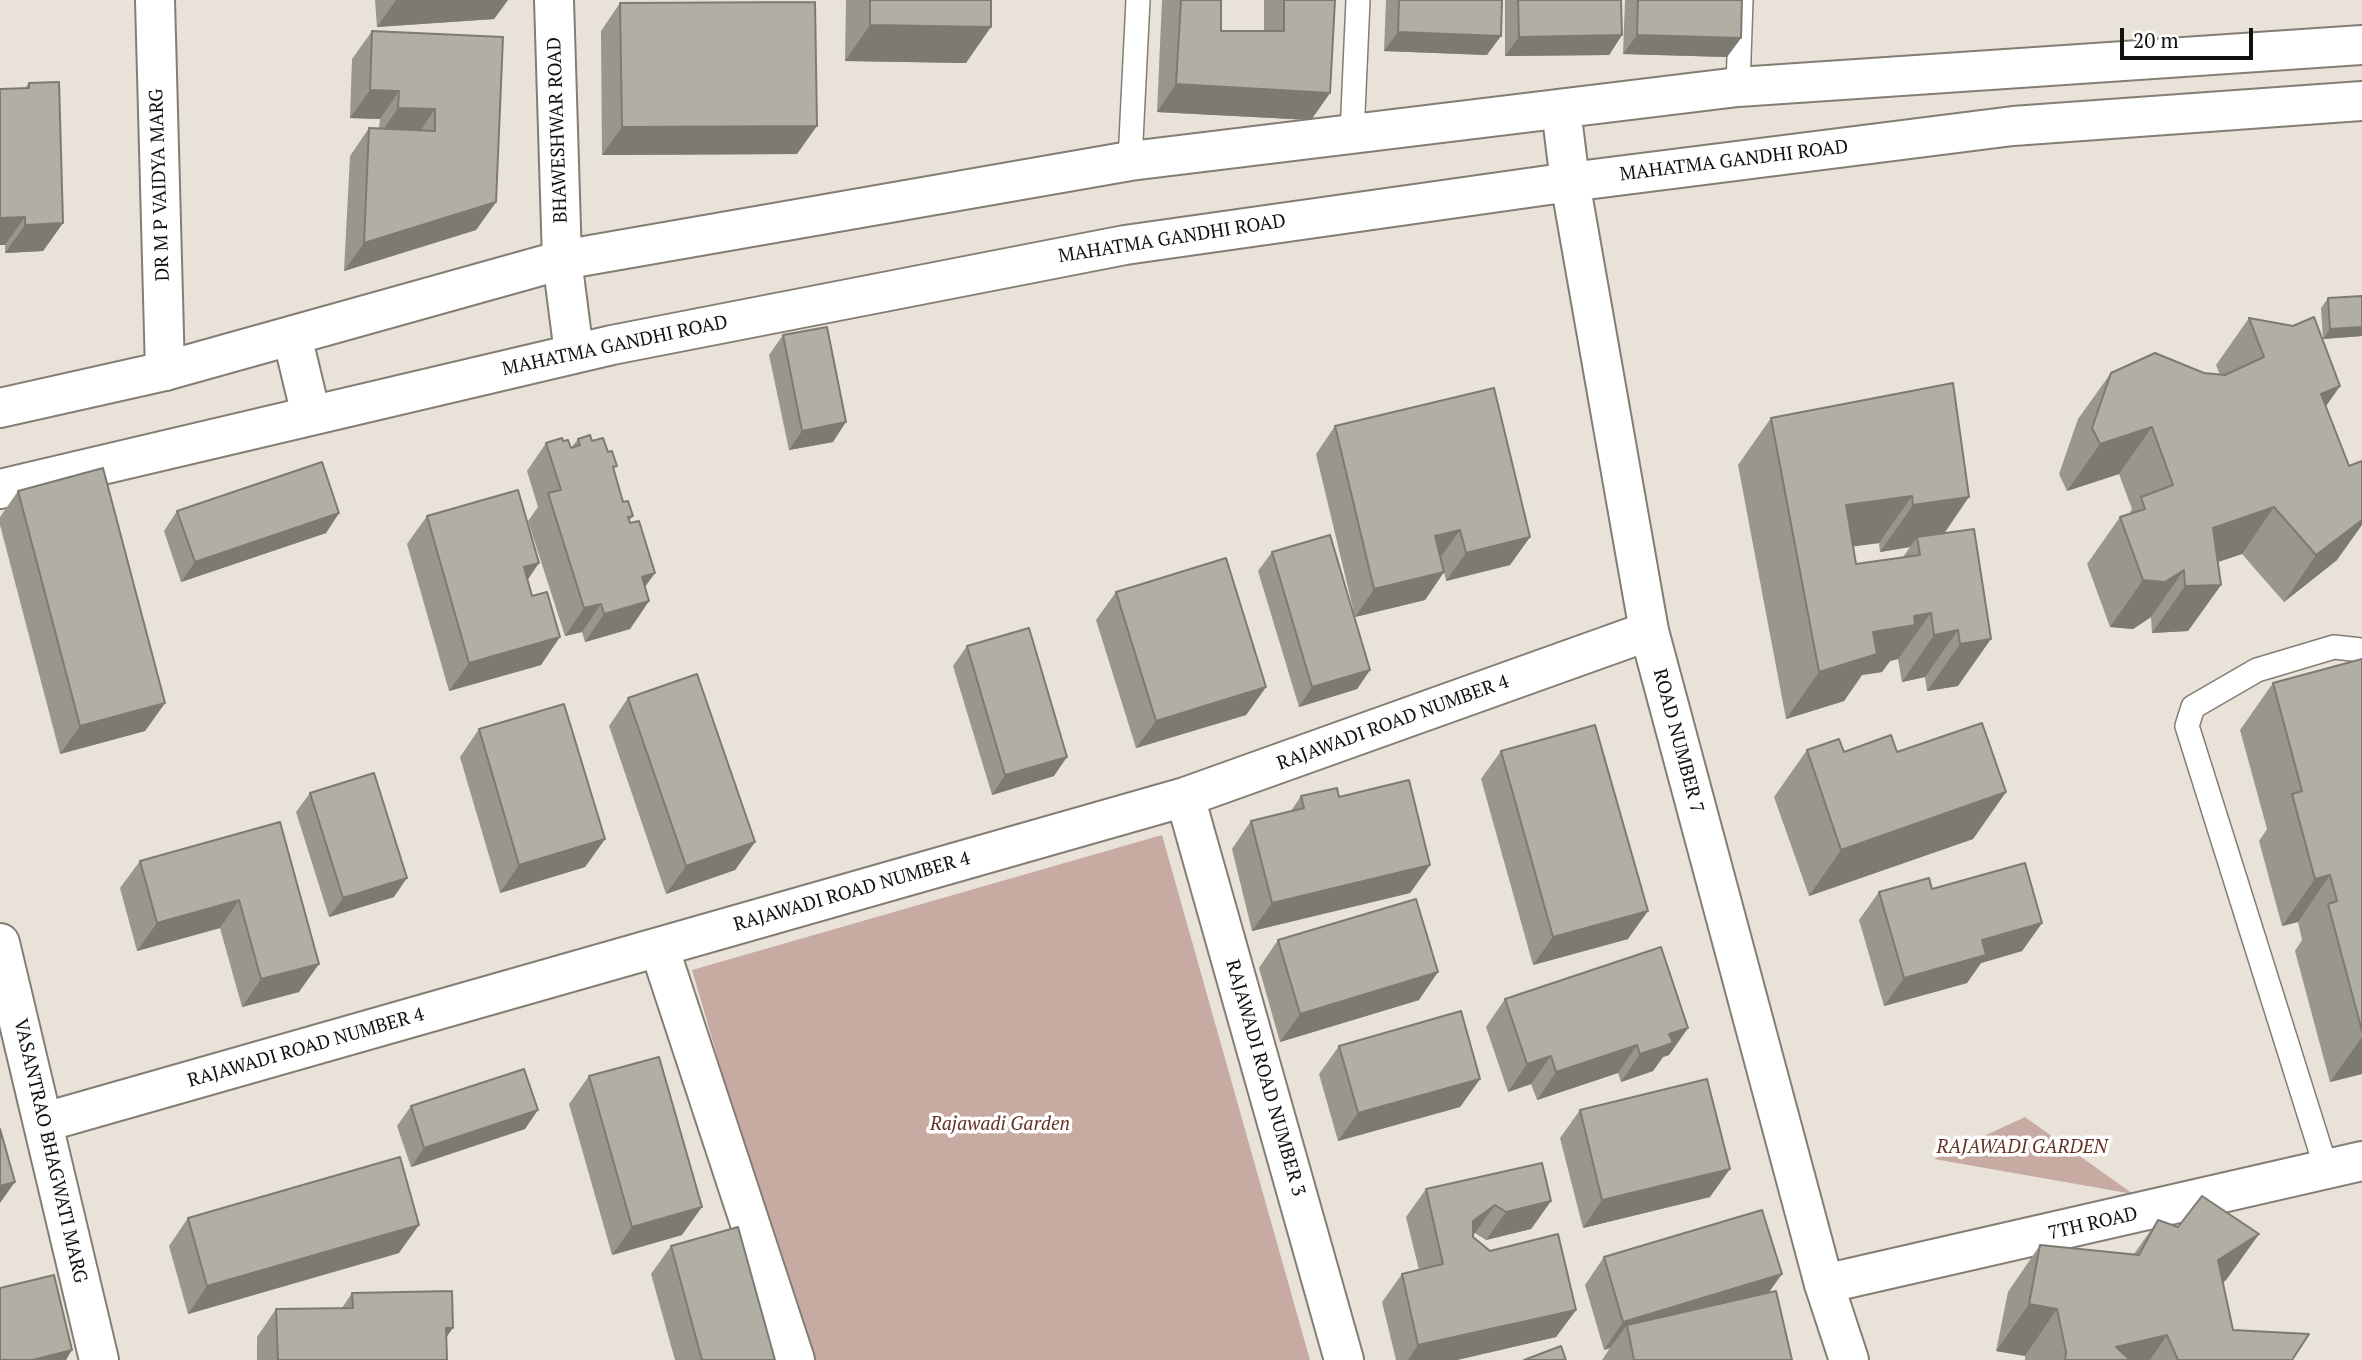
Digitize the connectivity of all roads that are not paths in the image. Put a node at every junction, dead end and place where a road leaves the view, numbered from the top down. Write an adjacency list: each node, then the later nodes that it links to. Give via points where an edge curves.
1 (155, 0): 16 (street, DR M P VAIDYA MARG)
2 (554, 0): 13 (street, BHAWESHWAR ROAD)
3 (1138, 0): 11 (lane)
4 (1358, 0): 10 (lane)
5 (1741, 0): 7 (lane)
6 (2362, 45): 7 (street)
7 (1738, 87): 9 (street)
8 (2362, 102): 12 (street, MAHATMA GANDHI ROAD, via 2013,126)
9 (1560, 109): 10 (street); 12 (street, ROAD NUMBER 7)
10 (1352, 135): 11 (street)
11 (1130, 161): 13 (street)
12 (1570, 182): 15 (street, MAHATMA GANDHI ROAD, via 1125,245); 20 (street, ROAD NUMBER 7)
13 (562, 260): 14 (street); 15 (street, BHAWESHWAR ROAD)
14 (292, 336): 16 (street); 18 (street)
15 (574, 353): 18 (street, MAHATMA GANDHI ROAD)
16 (165, 371): 17 (street)
17 (0, 408)
18 (311, 415): 19 (street, MAHATMA GANDHI ROAD)
19 (0, 489)
20 (1649, 631): 22 (street, RAJAWADI ROAD NUMBER 4); 29 (street, ROAD NUMBER 7)
21 (2362, 650): 26 (lane, via 2334,647 2258,670 2193,706 2186,726)
22 (1185, 797): 24 (street, RAJAWADI ROAD NUMBER 4); 32 (street, RAJAWADI ROAD NUMBER 3)
23 (0, 943): 25 (street, VASANTRAO BHAGWATI MARG)
24 (659, 947): 25 (street, RAJAWADI ROAD NUMBER 4); 31 (street)
25 (45, 1122): 27 (street, VASANTRAO BHAGWATI MARG)
26 (2345, 1166): 29 (street, 7TH ROAD)
27 (78, 1272): 28 (street); 30 (street, VASANTRAO BHAGWATI MARG)
28 (39, 1283)
29 (1824, 1284): 33 (street, ROAD NUMBER 7)
30 (99, 1360)
31 (794, 1360)
32 (1344, 1360)
33 (1849, 1360)

